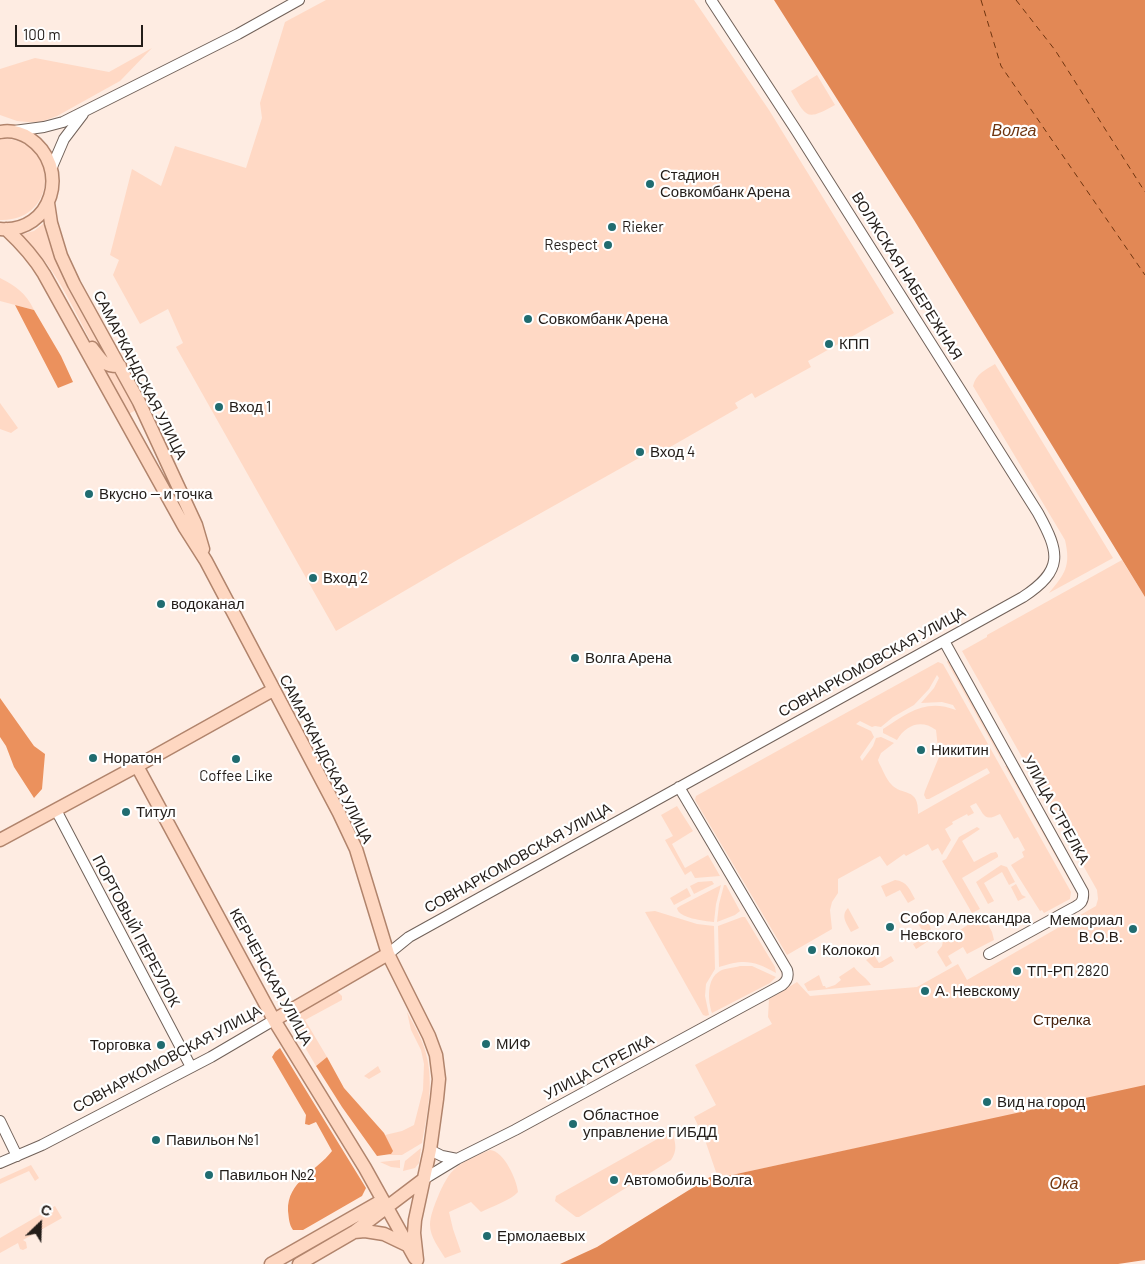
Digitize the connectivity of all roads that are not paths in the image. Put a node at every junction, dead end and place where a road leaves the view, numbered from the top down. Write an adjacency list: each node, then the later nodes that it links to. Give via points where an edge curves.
1 (299, 0): 3 (street)
2 (711, 0): 11 (street, ВОЛЖСКАЯ НАБЕРЕЖНАЯ, via 1038,513 1055,552)
3 (86, 111): 4 (street, via 54,125); 5 (street, via 64,139)
4 (5, 130): 5 (main road, via 26,136 37,144)
5 (52, 167): 6 (main road, via 54,179)
6 (48, 203): 7 (main road, via 30,222); 9 (main road, САМАРКАНДСКАЯ УЛИЦА, via 61,256)
7 (3, 229): 8 (main road, САМАРКАНДСКАЯ УЛИЦА, via 36,260)
8 (76, 333): 9 (main road, via 86,339 104,363); 10 (main road, САМАРКАНДСКАЯ УЛИЦА)
9 (120, 366): 10 (main road, САМАРКАНДСКАЯ УЛИЦА, via 196,525)
10 (206, 562): 13 (main road, САМАРКАНДСКАЯ УЛИЦА)
11 (1049, 576): 12 (street, СОВНАРКОМОВСКАЯ УЛИЦА, via 1023,598)
12 (944, 641): 15 (street, СОВНАРКОМОВСКАЯ УЛИЦА); 19 (street, УЛИЦА СТРЕЛКА, via 1081,884 1084,898 1081,903)
13 (273, 690): 14 (main road); 18 (main road, САМАРКАНДСКАЯ УЛИЦА, via 356,848)
14 (137, 766): 16 (main road); 20 (main road, КЕРЧЕНСКАЯ УЛИЦА)
15 (679, 787): 18 (street, СОВНАРКОМОВСКАЯ УЛИЦА, via 410,937); 25 (street, УЛИЦА СТРЕЛКА, via 787,970 787,980)
16 (56, 810): 17 (main road); 21 (street, ПОРТОВЫЙ ПЕРЕУЛОК)
17 (0, 840)
18 (388, 954): 20 (main road, СОВНАРКОМОВСКАЯ УЛИЦА); 23 (main road, САМАРКАНДСКАЯ УЛИЦА, via 436,1054 439,1079)
19 (989, 954)
20 (274, 1020): 21 (street, СОВНАРКОМОВСКАЯ УЛИЦА); 28 (main road, КЕРЧЕНСКАЯ УЛИЦА)
21 (191, 1067): 24 (street, СОВНАРКОМОВСКАЯ УЛИЦА)
22 (0, 1121): 24 (street)
23 (430, 1150): 25 (street); 27 (main road, САМАРКАНДСКАЯ УЛИЦА)
24 (17, 1156): 26 (street, СОВНАРКОМОВСКАЯ УЛИЦА)
25 (457, 1159): 27 (street, УЛИЦА СТРЕЛКА)
26 (0, 1164)
27 (424, 1179): 28 (main road); 31 (main road, САМАРКАНДСКАЯ УЛИЦА, via 414,1233)
28 (385, 1204): 29 (main road); 30 (main road, КЕРЧЕНСКАЯ УЛИЦА); 32 (main road)
29 (354, 1232): 30 (main road, via 384,1234); 33 (main road)
30 (407, 1245): 31 (main road, КЕРЧЕНСКАЯ УЛИЦА)
31 (418, 1262)
32 (270, 1264)
33 (299, 1264)

